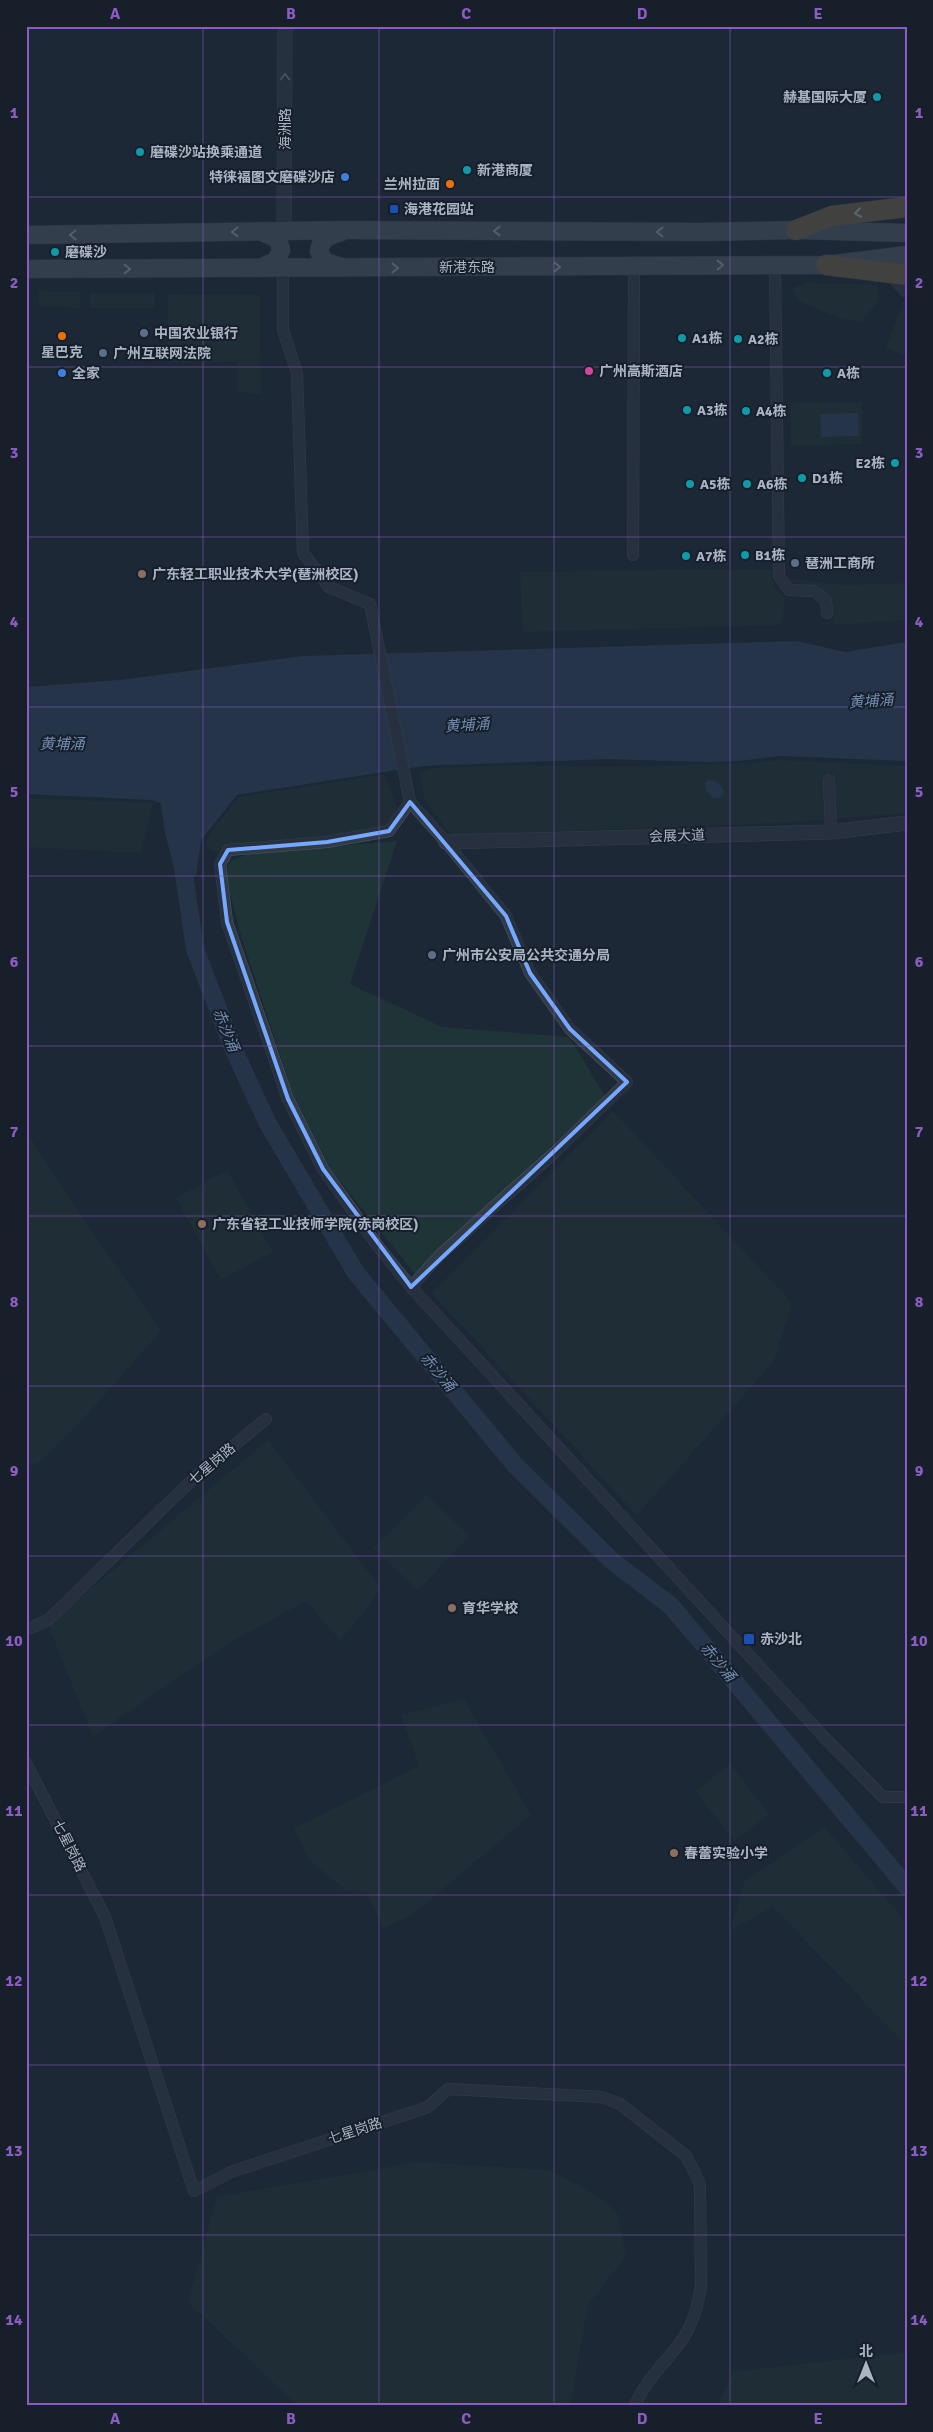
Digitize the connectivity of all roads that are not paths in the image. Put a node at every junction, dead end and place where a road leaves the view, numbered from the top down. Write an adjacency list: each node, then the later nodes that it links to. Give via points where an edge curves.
1 (285, 26): 6 (street, 海洲路, one-way to 1)
2 (907, 207): 4 (highway, one-way to 4, via 832,216)
3 (346, 230): 4 (main road, one-way to 3); 6 (main road); 15 (main road, via 325,238 319,251 324,261)
4 (796, 230): 7 (main road)
5 (258, 231): 6 (main road); 8 (main road, one-way to 8); 13 (main road, via 274,236 281,244 280,257)
6 (292, 231): 14 (main road)
7 (907, 233)
8 (26, 235)
9 (907, 254): 11 (main road, 新港东路)
10 (775, 264): 11 (main road, 新港东路); 12 (main road, 新港东路, one-way to 10); 19 (street, via 782,575 789,590 814,591 826,601)
11 (826, 265): 17 (highway, via 887,272)
12 (634, 266): 15 (main road, 新港东路, one-way to 12); 18 (street)
13 (260, 268): 14 (main road, 新港东路); 16 (main road, 新港东路, one-way to 13)
14 (283, 268): 15 (main road, 新港东路); 21 (street, via 283,330 297,373 303,554 329,587 370,604)
15 (346, 268)
16 (26, 269)
17 (907, 288)
18 (633, 555)
19 (827, 613)
20 (829, 780): 23 (street)
21 (410, 802): 24 (street); 25 (street, via 390,831 327,842 228,850 220,864 228,922 288,1099 323,1168)
22 (907, 823): 23 (street, 会展大道)
23 (831, 832): 24 (street, 会展大道)
24 (446, 842): 25 (street, via 506,916 530,973 570,1029 627,1082 555,1152 434,1260)
25 (411, 1287): 29 (street, via 876,1790 883,1797)
26 (266, 1419): 27 (street, 七星岗路, via 194,1477 48,1620)
27 (26, 1630)
28 (26, 1762): 30 (street, 七星岗路, via 105,1917 194,2191 231,2172 428,2107 448,2089 602,2097 620,2104 685,2155 700,2185 701,2286 698,2302 688,2329)
29 (907, 1797)
30 (635, 2406)

